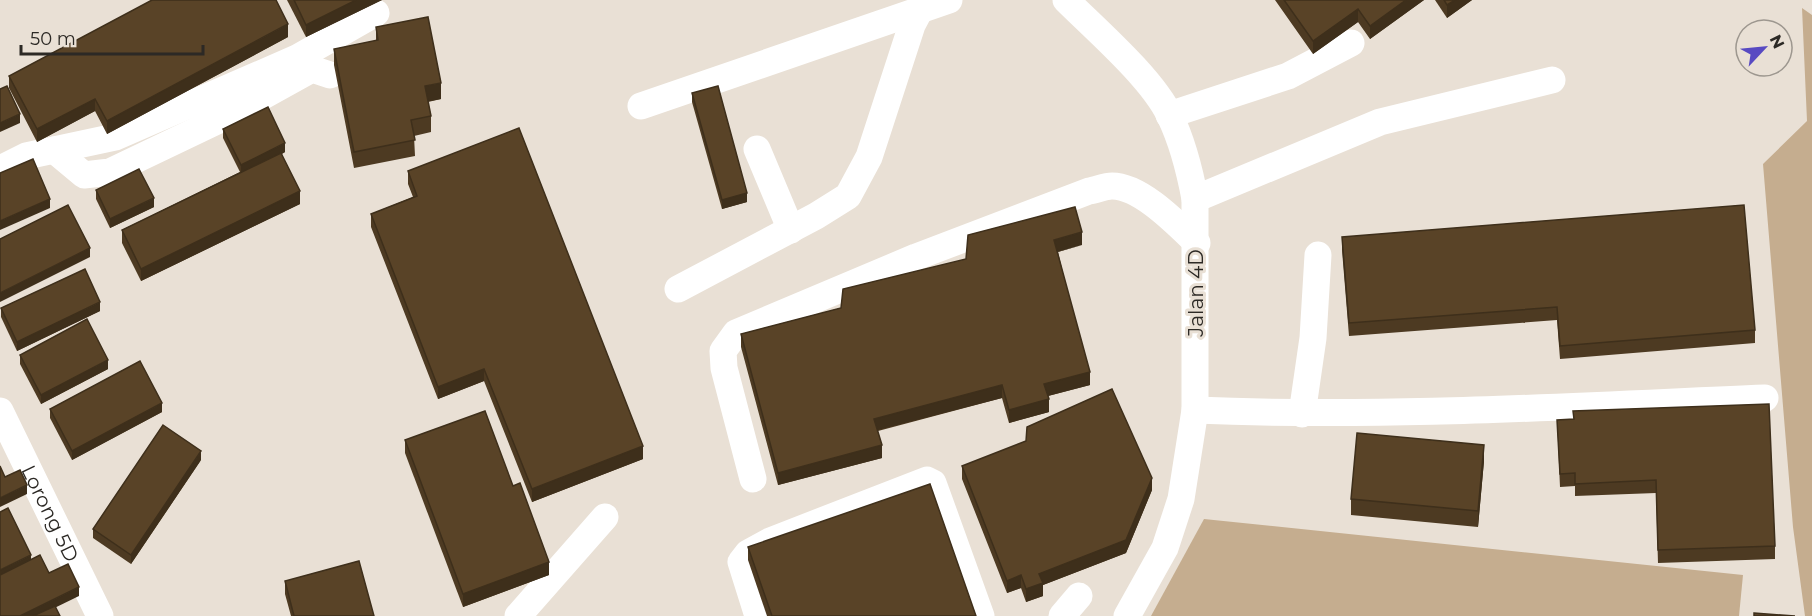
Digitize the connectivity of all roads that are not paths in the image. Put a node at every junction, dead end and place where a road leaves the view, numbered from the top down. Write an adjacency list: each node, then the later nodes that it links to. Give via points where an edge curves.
1 (949, 0): 3 (street)
2 (1066, 0): 9 (street, Jalan 4D, via 1137,71)
3 (921, 8): 8 (street); 14 (street, via 869,158 848,196)
4 (375, 13): 11 (street, via 297,58 115,136)
5 (1351, 43): 9 (street, via 1288,76)
6 (330, 75): 11 (street, via 312,69 225,117 110,172 84,175)
7 (1552, 80): 13 (street, via 1380,122)
8 (641, 106)
9 (1169, 115): 13 (street, Jalan 4D)
10 (757, 149): 14 (street)
11 (54, 150): 12 (street, via 26,156)
12 (0, 169)
13 (1195, 199): 15 (street, Jalan 4D)
14 (791, 230): 17 (street)
15 (1197, 243): 19 (street, Jalan 4D); 22 (street, via 1162,210 1128,189 1112,186 1089,191 916,257 736,333 723,351 724,368)
16 (1318, 255): 21 (street)
17 (678, 289)
18 (1765, 398): 21 (street)
19 (1195, 410): 21 (street); 28 (street, Jalan 4D, via 1180,499 1166,548)
20 (0, 411): 24 (street, Lorong 5D)
21 (1302, 414)
22 (753, 479)
23 (605, 517): 25 (street)
24 (100, 616)
25 (518, 616)
26 (758, 616): 27 (street, via 741,562 748,554 770,541 927,480 933,483)
27 (981, 616)
28 (1127, 616)

